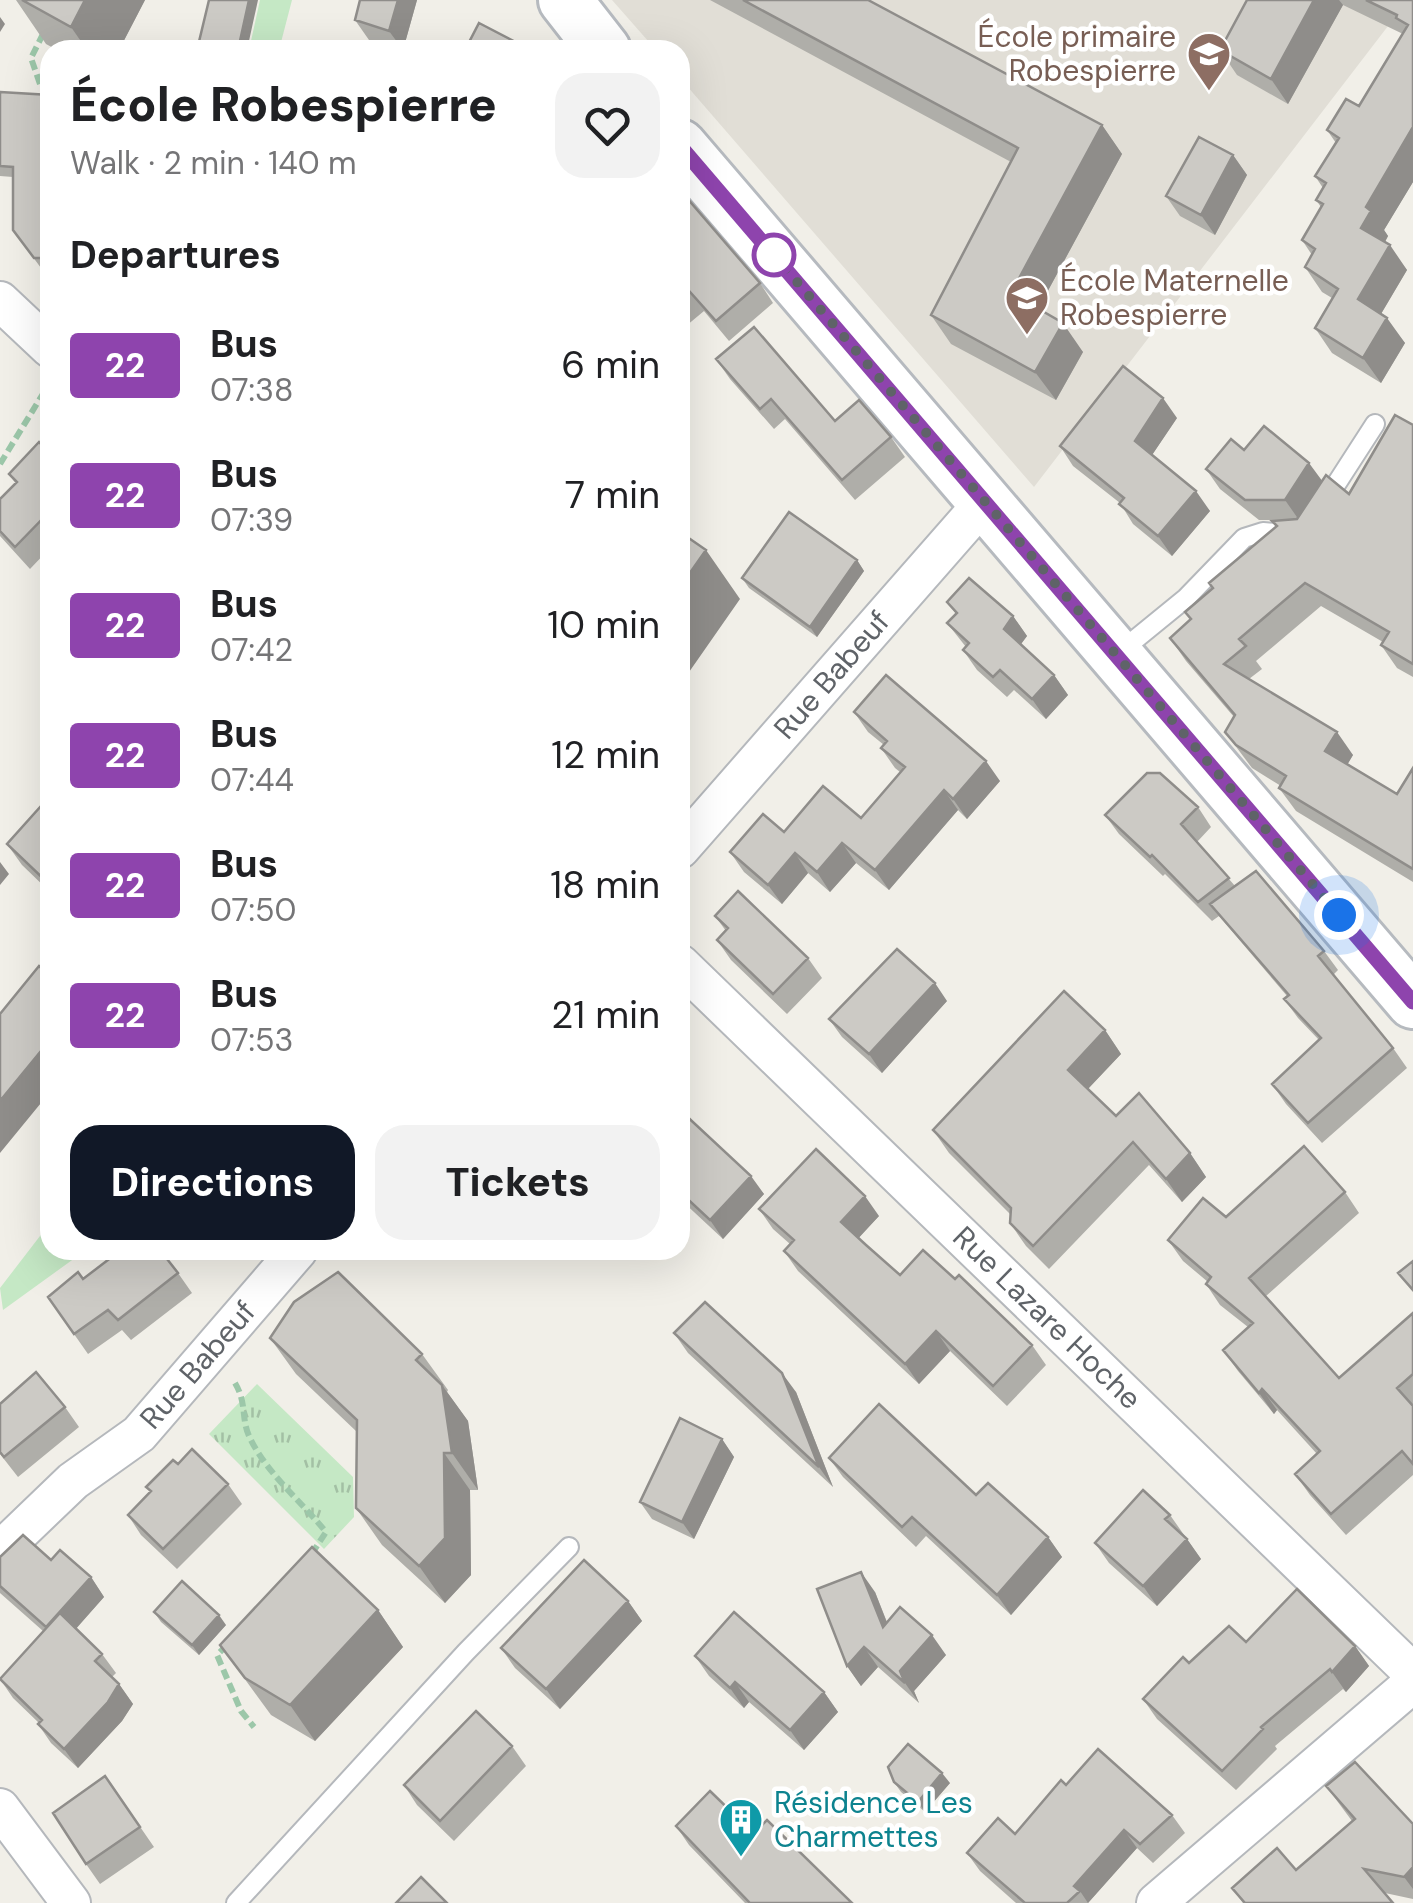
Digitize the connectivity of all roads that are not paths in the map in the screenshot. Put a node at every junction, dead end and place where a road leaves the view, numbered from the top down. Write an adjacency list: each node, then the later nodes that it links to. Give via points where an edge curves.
1 (565, 0): 2 (street)
2 (596, 40)
3 (690, 158): 7 (street)
4 (0, 301): 5 (street)
5 (40, 339)
6 (1374, 424): 8 (lane, via 1310,524 1244,538 1186,598)
7 (984, 501): 8 (street); 9 (street, Rue Babeuf)
8 (1116, 655): 11 (street)
9 (690, 838)
10 (690, 974): 15 (street, Rue Lazare Hoche)
11 (1413, 1002)
12 (289, 1260): 14 (street, Rue Babeuf, via 140,1434 73,1481)
13 (569, 1547): 19 (lane)
14 (0, 1551)
15 (1413, 1673)
16 (1413, 1684): 20 (street)
17 (0, 1808): 18 (street)
18 (70, 1903)
19 (236, 1903)
20 (1156, 1903)

